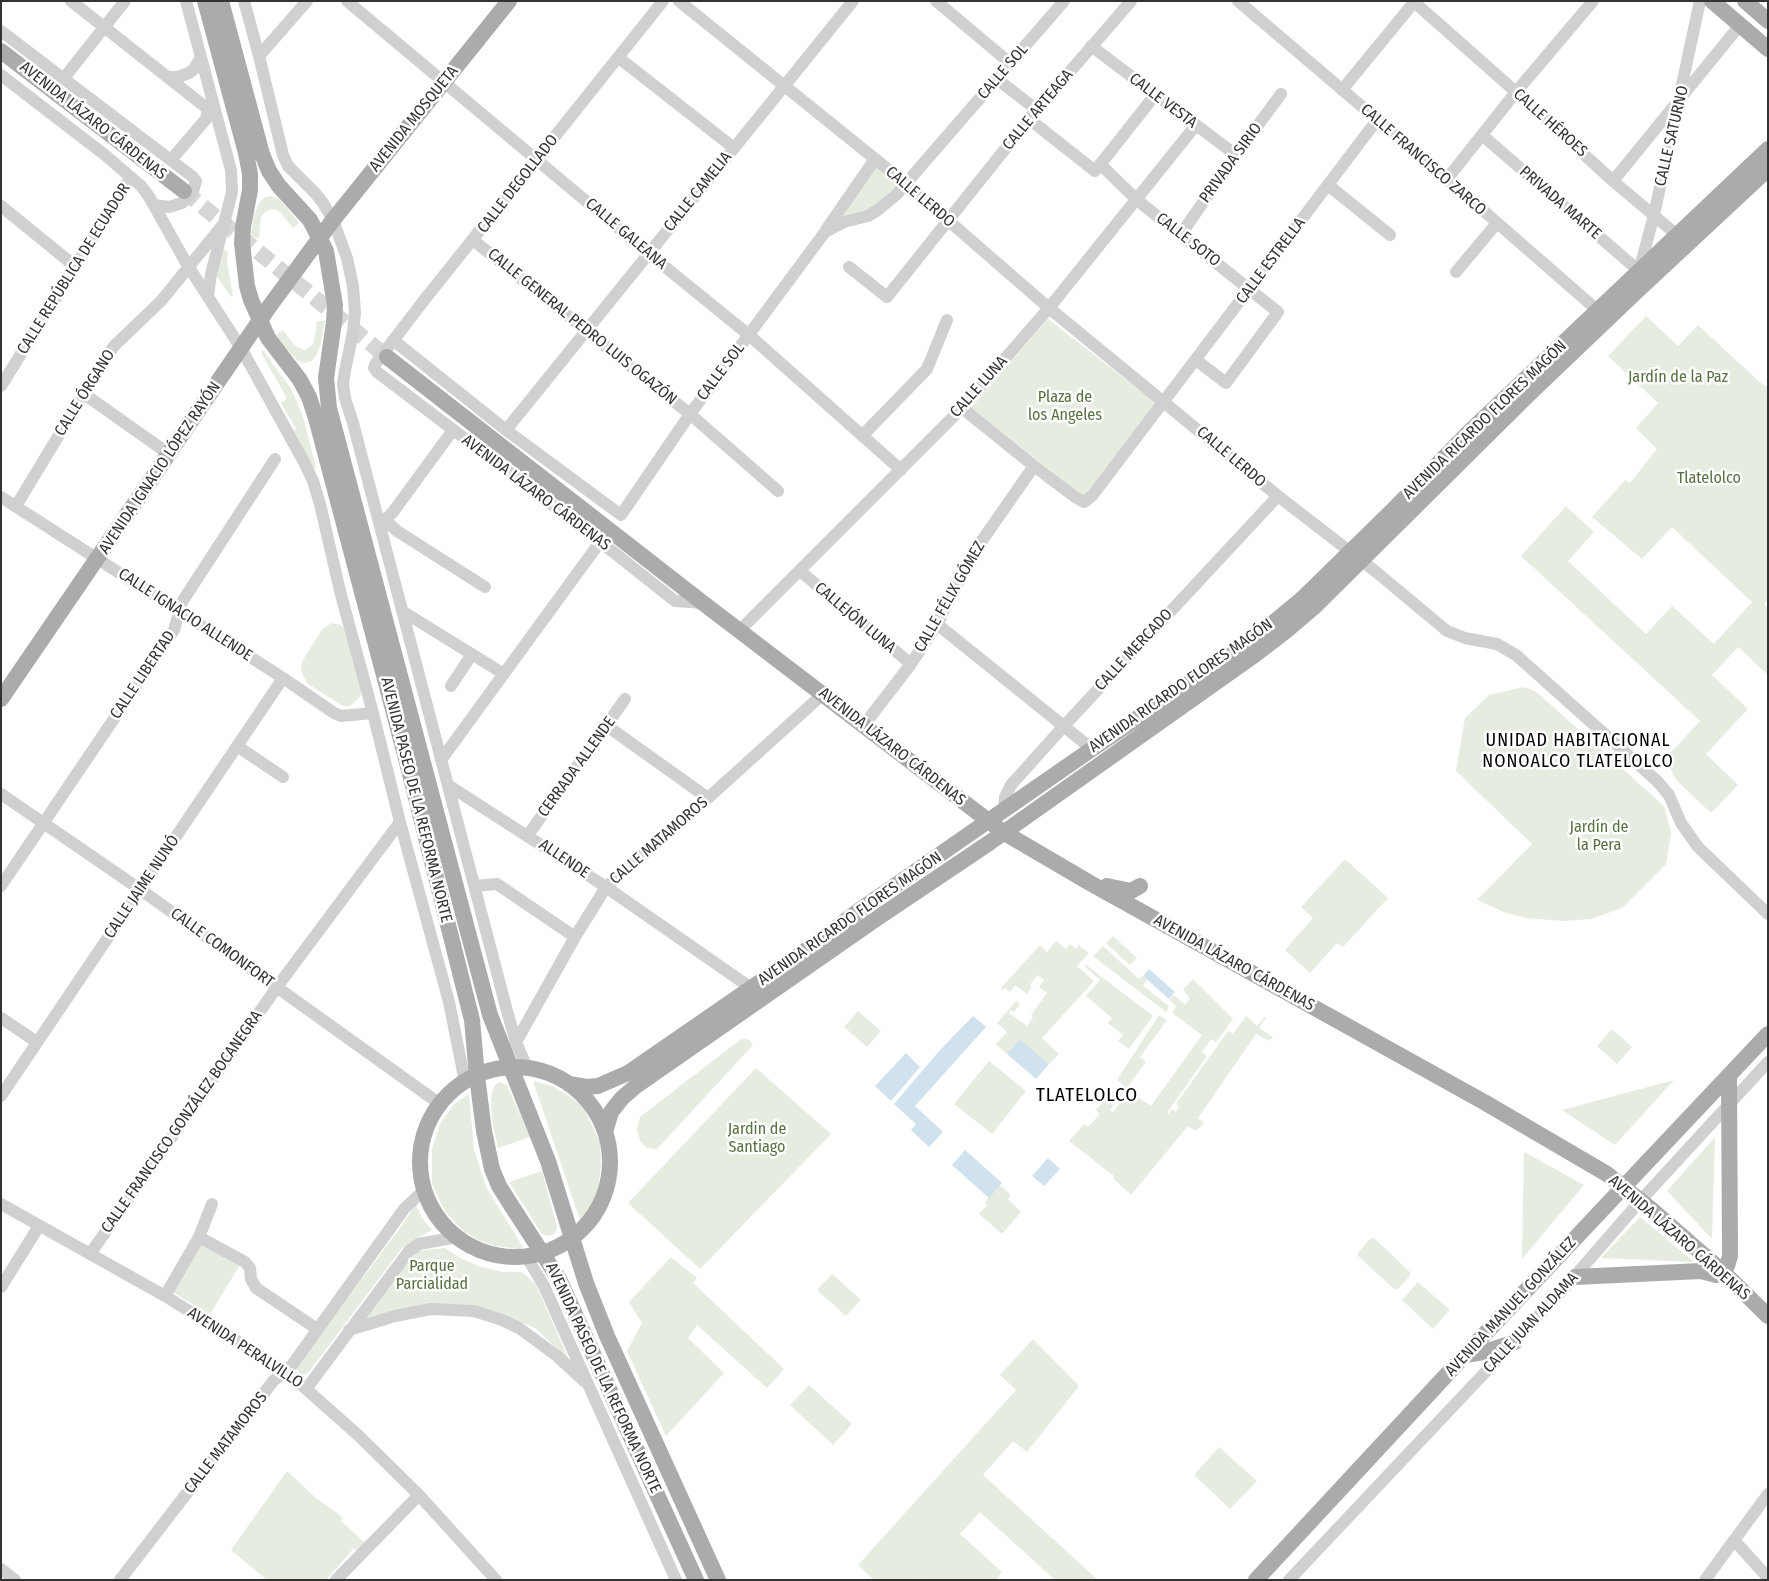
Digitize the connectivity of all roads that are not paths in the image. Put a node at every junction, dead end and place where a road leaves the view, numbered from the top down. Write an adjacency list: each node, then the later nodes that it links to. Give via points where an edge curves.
1 (72, 1): 24 (street)
2 (125, 1): 24 (street)
3 (186, 1): 30 (street)
4 (206, 1): 87 (main road, AVENIDA PASEO DE LA REFORMA NORTE, via 250,174 243,227 243,265)
5 (222, 1): 74 (main road, AVENIDA PASEO DE LA REFORMA NORTE, via 269,171)
6 (244, 1): 29 (street, AVENIDA PASEO DE LA REFORMA NORTE)
7 (308, 1): 29 (street)
8 (347, 1): 37 (street, CALLE GALEANA)
9 (509, 1): 37 (main road, AVENIDA MOSQUETA)
10 (664, 1): 31 (street, CALLE DEGOLLADO)
11 (679, 1): 38 (street, CALLE LERDO)
12 (853, 1): 38 (street, CALLE CAMELIA)
13 (936, 1): 32 (street)
14 (1064, 1): 32 (street, CALLE SOL)
15 (1131, 1): 26 (street, CALLE ARTEAGA)
16 (1238, 1): 39 (street, CALLE FRANCISCO ZARCO)
17 (1593, 1): 40 (street)
18 (1700, 1): 43 (street, CALLE SATURNO)
19 (1712, 1): 23 (main road)
20 (1414, 2): 39 (street); 40 (street, CALLE HÉROES)
21 (1753, 4): 22 (main road)
22 (1768, 21)
23 (1740, 25): 27 (main road); 43 (street)
24 (105, 27): 34 (street); 35 (street)
25 (1, 31): 35 (street)
26 (1091, 46): 42 (street, CALLE VESTA); 45 (street, CALLE ARTEAGA)
27 (1768, 49)
28 (1, 51): 62 (main road, AVENIDA LÁZARO CÁRDENAS)
29 (260, 56): 67 (street, AVENIDA PASEO DE LA REFORMA NORTE, via 283,155 288,166 316,194)
30 (201, 57): 34 (street, via 189,73); 44 (street)
31 (619, 58): 49 (street); 52 (street, CALLE DEGOLLADO)
32 (1010, 63): 36 (street, CALLE SOL)
33 (1, 75): 57 (street, AVENIDA PASEO DE LA REFORMA NORTE)
34 (169, 77): 44 (street)
35 (64, 78): 54 (street)
36 (997, 79): 45 (street, CALLE SOTO); 60 (street, CALLE SOL)
37 (444, 83): 52 (street, CALLE GALEANA); 67 (main road, AVENIDA MOSQUETA)
38 (784, 86): 49 (street, CALLE CAMELIA); 53 (street, CALLE LERDO)
39 (1342, 90): 46 (street, CALLE FRANCISCO ZARCO)
40 (1516, 92): 48 (street); 59 (street, CALLE HÉROES)
41 (1282, 94): 51 (street, PRIVADA SIRIO)
42 (1155, 95): 47 (street, CALLE VESTA); 55 (street)
43 (1680, 100): 59 (street); 66 (street, CALLE SATURNO)
44 (211, 108): 54 (street, via 206,119); 69 (street, via 231,170 232,192)
45 (1033, 114): 55 (street, CALLE SOTO); 68 (street, CALLE ARTEAGA)
46 (1377, 120): 58 (street, CALLE FRANCISCO ZARCO); 61 (street, CALLE ESTRELLA)
47 (1196, 125): 51 (street, CALLE VESTA); 63 (street, CALLE LUNA)
48 (1482, 135): 58 (street); 81 (street, PRIVADA MARTE)
49 (734, 148): 77 (street, CALLE CAMELIA)
50 (1768, 149): 75 (main road, AVENIDA RICARDO FLORES MAGÓN)
51 (1236, 155): 72 (street, PRIVADA SIRIO)
52 (537, 159): 76 (street, CALLE DEGOLLADO); 77 (street, CALLE GALEANA)
53 (875, 159): 60 (street, CALLE LERDO); 71 (street, CALLE SOL)
54 (171, 160): 64 (street, via 193,177 196,186 176,206)
55 (1097, 167): 63 (street, CALLE SOTO)
56 (1768, 169): 75 (main road, AVENIDA RICARDO FLORES MAGÓN)
57 (131, 177): 64 (street, AVENIDA PASEO DE LA REFORMA NORTE); 79 (street, CALLE REPÚBLICA DE ECUADOR)
58 (1447, 179): 70 (street, CALLE FRANCISCO ZARCO)
59 (1613, 181): 66 (street, CALLE HÉROES)
60 (905, 183): 68 (street, CALLE LERDO); 71 (street, CALLE SOL, via 878,210)
61 (1328, 185): 73 (street); 83 (street, CALLE ESTRELLA)
62 (184, 191)
63 (1137, 200): 72 (street, CALLE SOTO); 85 (street, CALLE LUNA)
64 (154, 205): 78 (street, AVENIDA PASEO DE LA REFORMA NORTE)
65 (1, 206): 79 (street)
66 (1654, 215): 75 (street, CALLE HÉROES); 81 (street, CALLE SATURNO)
67 (333, 220): 74 (main road, AVENIDA MOSQUETA); 112 (street, AVENIDA PASEO DE LA REFORMA NORTE, via 347,258 354,295 345,398)
68 (948, 220): 80 (street, CALLE ARTEAGA, via 887,297); 85 (street, CALLE LERDO)
69 (226, 221): 78 (street, CALLE ÓRGANO); 84 (street)
70 (1497, 224): 82 (street); 86 (street, CALLE FRANCISCO ZARCO)
71 (825, 232): 90 (street, CALLE SOL)
72 (1181, 234): 83 (street, CALLE SOTO)
73 (1390, 235)
74 (320, 237): 87 (main road, AVENIDA IGNACIO LÓPEZ RAYÓN); 163 (main road, AVENIDA PASEO DE LA REFORMA NORTE, via 329,264 335,305 326,378 329,408 490,1015)
75 (1682, 239): 81 (main road, AVENIDA RICARDO FLORES MAGÓN); 86 (main road, AVENIDA RICARDO FLORES MAGÓN)
76 (473, 240): 89 (street, CALLE GENERAL PEDRO LUIS OGAZÓN); 91 (street, CALLE DEGOLLADO)
77 (648, 253): 89 (street, CALLE CAMELIA); 90 (street, CALLE GALEANA)
78 (188, 266): 84 (street, AVENIDA PASEO DE LA REFORMA NORTE); 97 (street, CALLE ÓRGANO, via 160,301 115,345)
79 (76, 267): 96 (street, CALLE REPÚBLICA DE ECUADOR)
80 (850, 267)
81 (1639, 270): 86 (main road, AVENIDA RICARDO FLORES MAGÓN)
82 (1456, 272)
83 (1250, 289): 94 (street, CALLE ESTRELLA); 94 (street, CALLE SOTO, via 1278,312 1226,383)
84 (208, 296): 92 (street, AVENIDA PASEO DE LA REFORMA NORTE)
85 (1049, 308): 98 (street, CALLE LERDO); 99 (street, CALLE LUNA)
86 (1602, 314): 114 (main road, AVENIDA RICARDO FLORES MAGÓN)
87 (260, 320): 92 (main road, AVENIDA IGNACIO LÓPEZ RAYÓN); 166 (main road, AVENIDA PASEO DE LA REFORMA NORTE, via 272,343 300,380 316,418 472,1020)
88 (948, 320): 103 (street, via 927,369)
89 (585, 331): 100 (street, CALLE GENERAL PEDRO LUIS OGAZÓN); 102 (street, CALLE CAMELIA)
90 (749, 335): 100 (street, CALLE SOL); 103 (street, CALLE GALEANA)
91 (393, 340): 95 (street, CALLE DEGOLLADO); 102 (street)
92 (241, 348): 104 (main road, AVENIDA IGNACIO LÓPEZ RAYÓN); 131 (street, AVENIDA PASEO DE LA REFORMA NORTE, via 313,481)
93 (387, 357): 118 (main road, AVENIDA LÁZARO CÁRDENAS)
94 (1196, 360): 98 (street, CALLE ESTRELLA)
95 (374, 368): 101 (street, AVENIDA LÁZARO CÁRDENAS)
96 (1, 386)
97 (84, 394): 104 (street); 111 (street, CALLE ÓRGANO)
98 (1165, 401): 106 (street, CALLE ESTRELLA, via 1084,502); 109 (street, CALLE LERDO)
99 (962, 408): 106 (street); 107 (street, CALLE LUNA)
100 (690, 414): 102 (street, CALLE SOL, via 621,515); 108 (street, CALLE GENERAL PEDRO LUIS OGAZÓN)
101 (453, 430): 112 (street); 113 (street, AVENIDA LÁZARO CÁRDENAS)
102 (506, 430)
103 (862, 436): 107 (street, CALLE GALEANA)
104 (169, 454): 115 (main road, AVENIDA IGNACIO LÓPEZ RAYÓN)
105 (275, 459): 120 (street, CALLE LIBERTAD)
106 (1034, 466): 121 (street, CALLE FÉLIX GÓMEZ, via 974,552)
107 (901, 470): 116 (street, CALLE LUNA)
108 (778, 491)
109 (1278, 496): 114 (street, CALLE LERDO); 134 (street, CALLE MERCADO)
110 (1, 497): 111 (street, CALLE IGNACIO ALLENDE)
111 (16, 506): 115 (street, CALLE IGNACIO ALLENDE)
112 (382, 520): 117 (street); 119 (street, AVENIDA PASEO DE LA REFORMA NORTE)
113 (600, 542): 118 (street, AVENIDA LÁZARO CÁRDENAS, via 675,601); 125 (street)
114 (1355, 557): 136 (main road, AVENIDA RICARDO FLORES MAGÓN, via 1249,643); 146 (main road, AVENIDA RICARDO FLORES MAGÓN, via 1313,608 1256,654); 154 (street, CALLE LERDO, via 1453,634 1498,644 1516,655 1657,781 1669,795 1681,823 1698,847)
115 (97, 559): 120 (street, CALLE IGNACIO ALLENDE); 129 (main road, AVENIDA IGNACIO LÓPEZ RAYÓN)
116 (800, 571): 122 (street, CALLE LUNA); 124 (street, CALLEJÓN LUNA)
117 (485, 587)
118 (703, 603): 122 (main road, AVENIDA LÁZARO CÁRDENAS)
119 (402, 611): 123 (street); 137 (street, AVENIDA PASEO DE LA REFORMA NORTE)
120 (178, 612): 126 (street, CALLE IGNACIO ALLENDE); 145 (street, CALLE LIBERTAD, via 174,630)
121 (936, 624): 124 (street, CALLE FÉLIX GÓMEZ); 134 (street)
122 (740, 630): 128 (main road, AVENIDA LÁZARO CÁRDENAS)
123 (472, 654): 125 (street); 127 (street)
124 (911, 664): 132 (street, CALLE FÉLIX GÓMEZ)
125 (504, 674): 137 (street)
126 (283, 678): 131 (street, CALLE IGNACIO ALLENDE, via 341,716); 135 (street, CALLE JAIME NUNÓ)
127 (451, 686)
128 (823, 694): 132 (main road, AVENIDA LÁZARO CÁRDENAS); 141 (street, CALLE MATAMOROS)
129 (1, 699)
130 (625, 699): 133 (street, CERRADA ALLENDE)
131 (373, 713): 143 (street, AVENIDA PASEO DE LA REFORMA NORTE)
132 (864, 725): 144 (main road, AVENIDA LÁZARO CÁRDENAS)
133 (606, 726): 141 (street); 147 (street, CERRADA ALLENDE)
134 (1063, 727): 136 (street); 142 (street, CALLE MERCADO, via 1011,786 1005,797)
135 (237, 746): 138 (street); 153 (street, CALLE JAIME NUNÓ)
136 (1092, 749): 142 (main road, AVENIDA RICARDO FLORES MAGÓN)
137 (441, 760): 139 (street, AVENIDA PASEO DE LA REFORMA NORTE)
138 (283, 777)
139 (448, 784): 147 (street, ALLENDE); 150 (street, AVENIDA PASEO DE LA REFORMA NORTE)
140 (1, 794): 145 (street, CALLE COMONFORT)
141 (708, 798): 152 (street, CALLE MATAMOROS)
142 (1004, 811): 144 (main road, AVENIDA RICARDO FLORES MAGÓN)
143 (400, 822): 156 (street, CALLE FRANCISCO GONZÁLEZ BOCANEGRA); 166 (street, AVENIDA PASEO DE LA REFORMA NORTE)
144 (989, 822): 146 (main road, AVENIDA LÁZARO CÁRDENAS); 157 (main road, AVENIDA RICARDO FLORES MAGÓN)
145 (43, 823): 149 (street, CALLE LIBERTAD); 153 (street, CALLE COMONFORT)
146 (1003, 832): 148 (main road, AVENIDA LÁZARO CÁRDENAS); 171 (main road, AVENIDA RICARDO FLORES MAGÓN, via 636,1086 611,1112)
147 (528, 835): 152 (street, ALLENDE)
148 (1090, 883): 151 (main road, via 1131,891); 172 (main road, AVENIDA LÁZARO CÁRDENAS, via 1484,1102)
149 (1, 886)
150 (475, 886): 155 (street, via 497,884); 161 (street, AVENIDA PASEO DE LA REFORMA NORTE)
151 (1140, 886)
152 (606, 887): 155 (street, CALLE MATAMOROS); 157 (street, ALLENDE)
153 (141, 890): 156 (street, CALLE COMONFORT); 160 (street, CALLE JAIME NUNÓ)
154 (1768, 914)
155 (575, 937): 161 (street, CALLE MATAMOROS)
156 (277, 987): 169 (street, CALLE COMONFORT); 182 (street, CALLE FRANCISCO GONZÁLEZ BOCANEGRA)
157 (751, 988): 167 (main road, AVENIDA RICARDO FLORES MAGÓN, via 628,1073 598,1086)
158 (1, 1018): 160 (street)
159 (1768, 1034): 165 (main road, AVENIDA MANUEL GONZÁLEZ)
160 (37, 1042): 168 (street, CALLE JAIME NUNÓ)
161 (516, 1042): 164 (street, AVENIDA PASEO DE LA REFORMA NORTE)
162 (1768, 1062): 170 (street, CALLE JUAN ALDAMA)
163 (510, 1067): 164 (main road); 166 (main road); 180 (main road, AVENIDA PASEO DE LA REFORMA NORTE, via 548,1161)
164 (527, 1068): 167 (main road, via 546,1072)
165 (1729, 1077): 170 (main road); 172 (main road, AVENIDA MANUEL GONZÁLEZ)
166 (471, 1079): 169 (main road, via 452,1091); 181 (main road, AVENIDA PASEO DE LA REFORMA NORTE, via 492,1169 511,1205)
167 (570, 1084): 171 (main road, via 591,1105)
168 (1, 1096)
169 (440, 1104): 173 (main road, via 425,1132 420,1161)
170 (1728, 1105): 174 (street, CALLE JUAN ALDAMA); 184 (main road, via 1730,1256)
171 (605, 1132): 180 (main road, via 610,1172 605,1192 596,1211)
172 (1624, 1187): 174 (main road, AVENIDA LÁZARO CÁRDENAS); 192 (main road, AVENIDA MANUEL GONZÁLEZ)
173 (424, 1190): 179 (main road, via 437,1216); 189 (street, CALLE MATAMOROS, via 404,1209)
174 (1641, 1200): 184 (main road, AVENIDA LÁZARO CÁRDENAS); 185 (street, CALLE JUAN ALDAMA)
175 (1, 1204): 177 (street, AVENIDA PERALVILLO)
176 (212, 1204): 178 (street)
177 (38, 1226): 182 (street, AVENIDA PERALVILLO); 186 (street)
178 (199, 1237): 187 (street); 189 (street, via 245,1262 256,1288)
179 (457, 1237): 183 (main road, via 477,1249 499,1256); 190 (street, via 420,1244 409,1251)
180 (572, 1238): 181 (main road); 207 (main road, AVENIDA PASEO DE LA REFORMA NORTE, via 607,1336)
181 (544, 1253): 183 (main road); 206 (main road, AVENIDA PASEO DE LA REFORMA NORTE, via 560,1279)
182 (90, 1254): 187 (street, AVENIDA PERALVILLO)
183 (526, 1256): 194 (street, AVENIDA PASEO DE LA REFORMA NORTE, via 544,1286)
184 (1722, 1271): 185 (main road, via 1716,1275 1701,1271); 188 (main road, AVENIDA LÁZARO CÁRDENAS)
185 (1575, 1277): 191 (street, CALLE JUAN ALDAMA)
186 (1, 1287)
187 (165, 1296): 193 (street, AVENIDA PERALVILLO)
188 (1768, 1316)
189 (317, 1329): 193 (street, CALLE MATAMOROS)
190 (349, 1330): 194 (street, via 431,1309 474,1310 519,1328 557,1356); 195 (street)
191 (1515, 1342): 192 (main road); 209 (street, CALLE JUAN ALDAMA)
192 (1465, 1355): 208 (main road, AVENIDA MANUEL GONZÁLEZ)
193 (287, 1372): 195 (street, AVENIDA PERALVILLO); 202 (street, CALLE MATAMOROS, via 274,1380)
194 (588, 1385): 205 (street, AVENIDA PASEO DE LA REFORMA NORTE)
195 (307, 1388): 197 (street, AVENIDA PERALVILLO)
196 (1768, 1494): 198 (street)
197 (419, 1495): 203 (street); 204 (street, AVENIDA PERALVILLO)
198 (1734, 1540): 200 (street); 210 (street)
199 (1, 1569): 201 (street)
200 (1768, 1578)
201 (15, 1580)
202 (120, 1580)
203 (336, 1580)
204 (496, 1580)
205 (676, 1580)
206 (696, 1580)
207 (718, 1580)
208 (1256, 1580)
209 (1290, 1580)
210 (1705, 1580)

